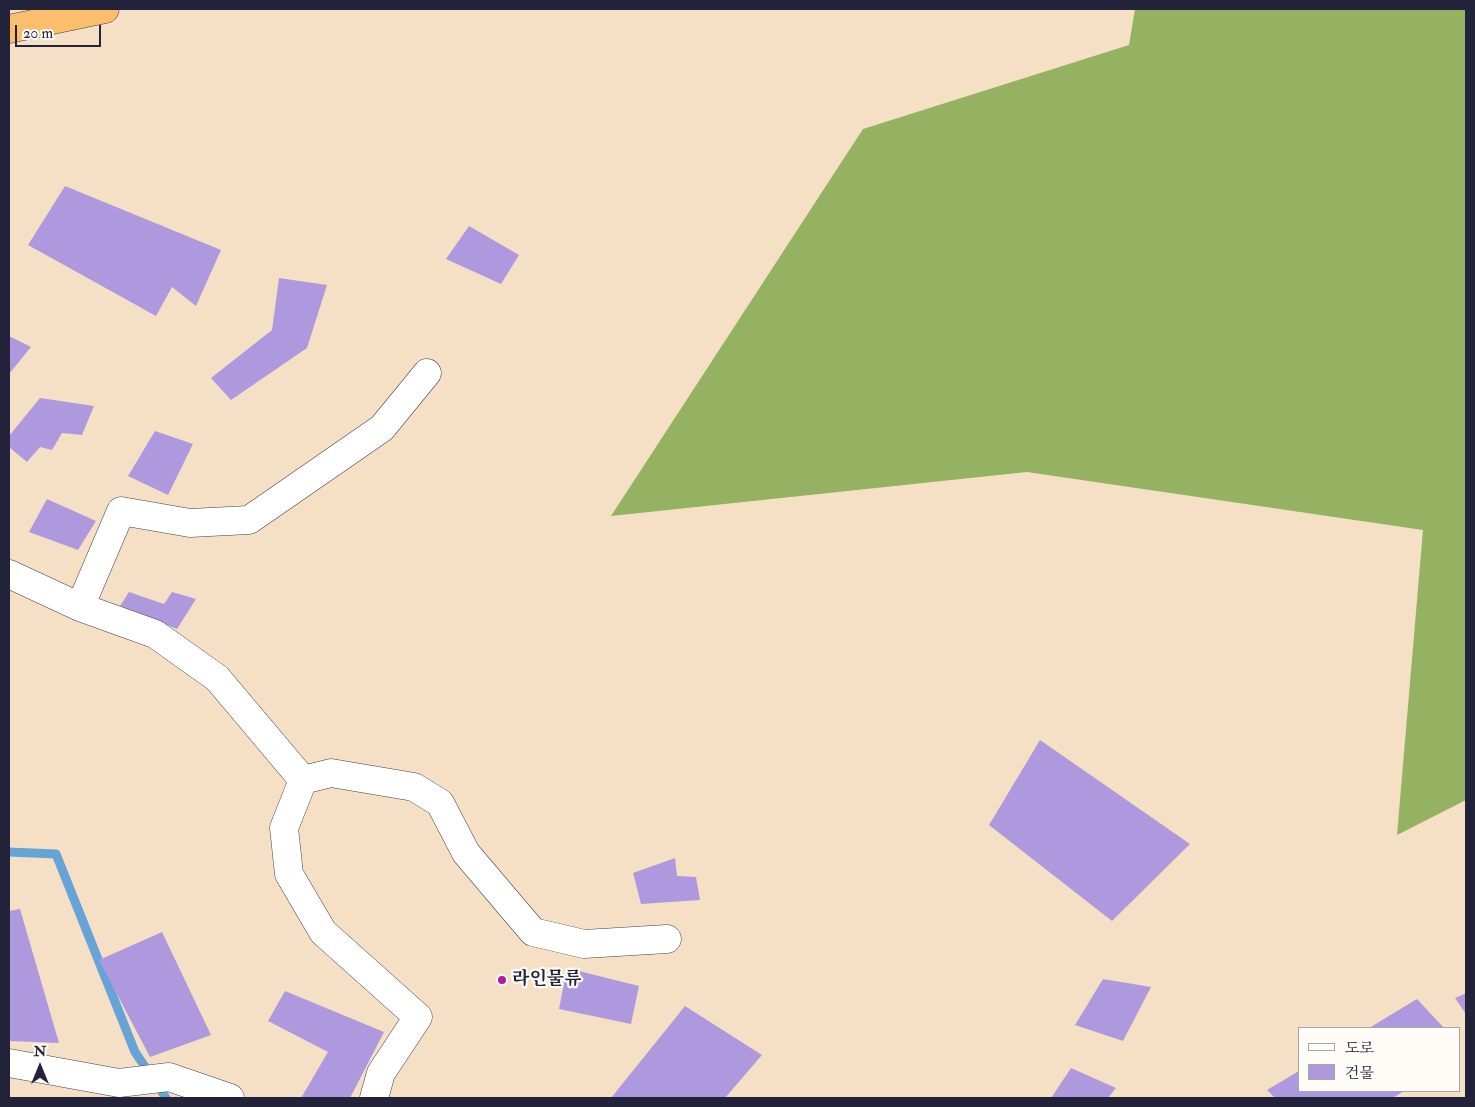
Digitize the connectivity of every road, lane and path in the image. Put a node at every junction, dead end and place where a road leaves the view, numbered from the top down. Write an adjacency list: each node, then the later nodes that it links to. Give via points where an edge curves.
1 (105, 9): 2 (highway)
2 (9, 28)
3 (427, 373): 5 (street, via 382,428 249,520 190,523 121,511)
4 (9, 574): 5 (street)
5 (80, 607): 6 (street, via 155,634 217,678)
6 (303, 780): 7 (street, via 331,773 414,787 440,804 466,853 533,932 584,944); 11 (street, via 284,828 289,874 322,932 418,1017 381,1073)
7 (667, 939)
8 (9, 1063): 9 (street)
9 (131, 1087): 10 (street, via 169,1077)
10 (230, 1098)
11 (374, 1098)

